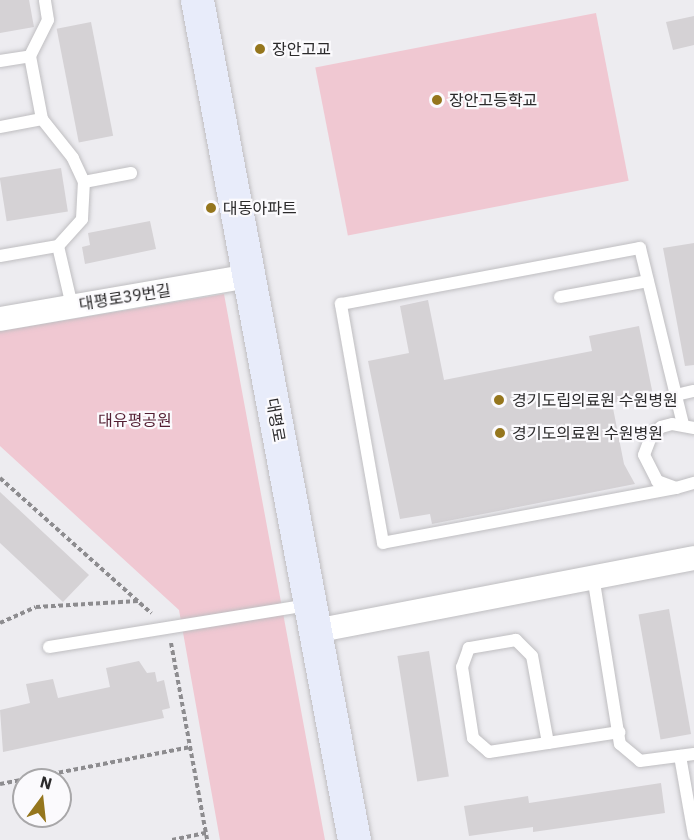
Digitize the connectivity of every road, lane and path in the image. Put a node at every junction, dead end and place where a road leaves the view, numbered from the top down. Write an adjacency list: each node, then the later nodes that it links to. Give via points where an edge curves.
1 (45, 0): 3 (lane, via 48,20)
2 (197, 0): 11 (street, 대평로)
3 (30, 56): 4 (lane); 5 (lane)
4 (0, 61)
5 (42, 119): 6 (lane); 8 (lane, via 72,158)
6 (0, 127)
7 (131, 173): 8 (lane)
8 (84, 182): 9 (lane, via 82,219)
9 (58, 246): 10 (lane); 14 (lane)
10 (0, 256)
11 (250, 276): 14 (street, 대평로39번길); 25 (street, 대평로)
12 (648, 281): 13 (lane); 17 (lane); 21 (lane, via 640,248 341,304 383,543)
13 (560, 297)
14 (72, 306): 15 (street, 대평로39번길)
15 (0, 319)
16 (694, 391): 17 (lane)
17 (676, 395): 18 (lane)
18 (689, 426): 21 (lane, via 672,424 652,434 644,455 657,481)
19 (0, 478): 24 (path)
20 (694, 483): 21 (lane)
21 (676, 488)
22 (694, 558): 23 (street)
23 (593, 576): 25 (street); 29 (lane)
24 (138, 601): 26 (path, via 36,607); 27 (path)
25 (312, 617): 27 (lane); 39 (street, 대평로)
26 (0, 623)
27 (168, 628): 28 (lane); 31 (path)
28 (49, 647)
29 (618, 732): 30 (lane); 33 (lane, via 620,744 640,761)
30 (548, 743): 30 (lane, via 489,752 473,738 462,667 470,648 516,640 532,656)
31 (190, 747): 34 (path); 35 (path)
32 (694, 754): 33 (lane)
33 (680, 756): 36 (lane)
34 (0, 784)
35 (206, 833): 37 (path); 38 (path)
36 (694, 835)
37 (172, 840)
38 (207, 840)
39 (354, 840)

